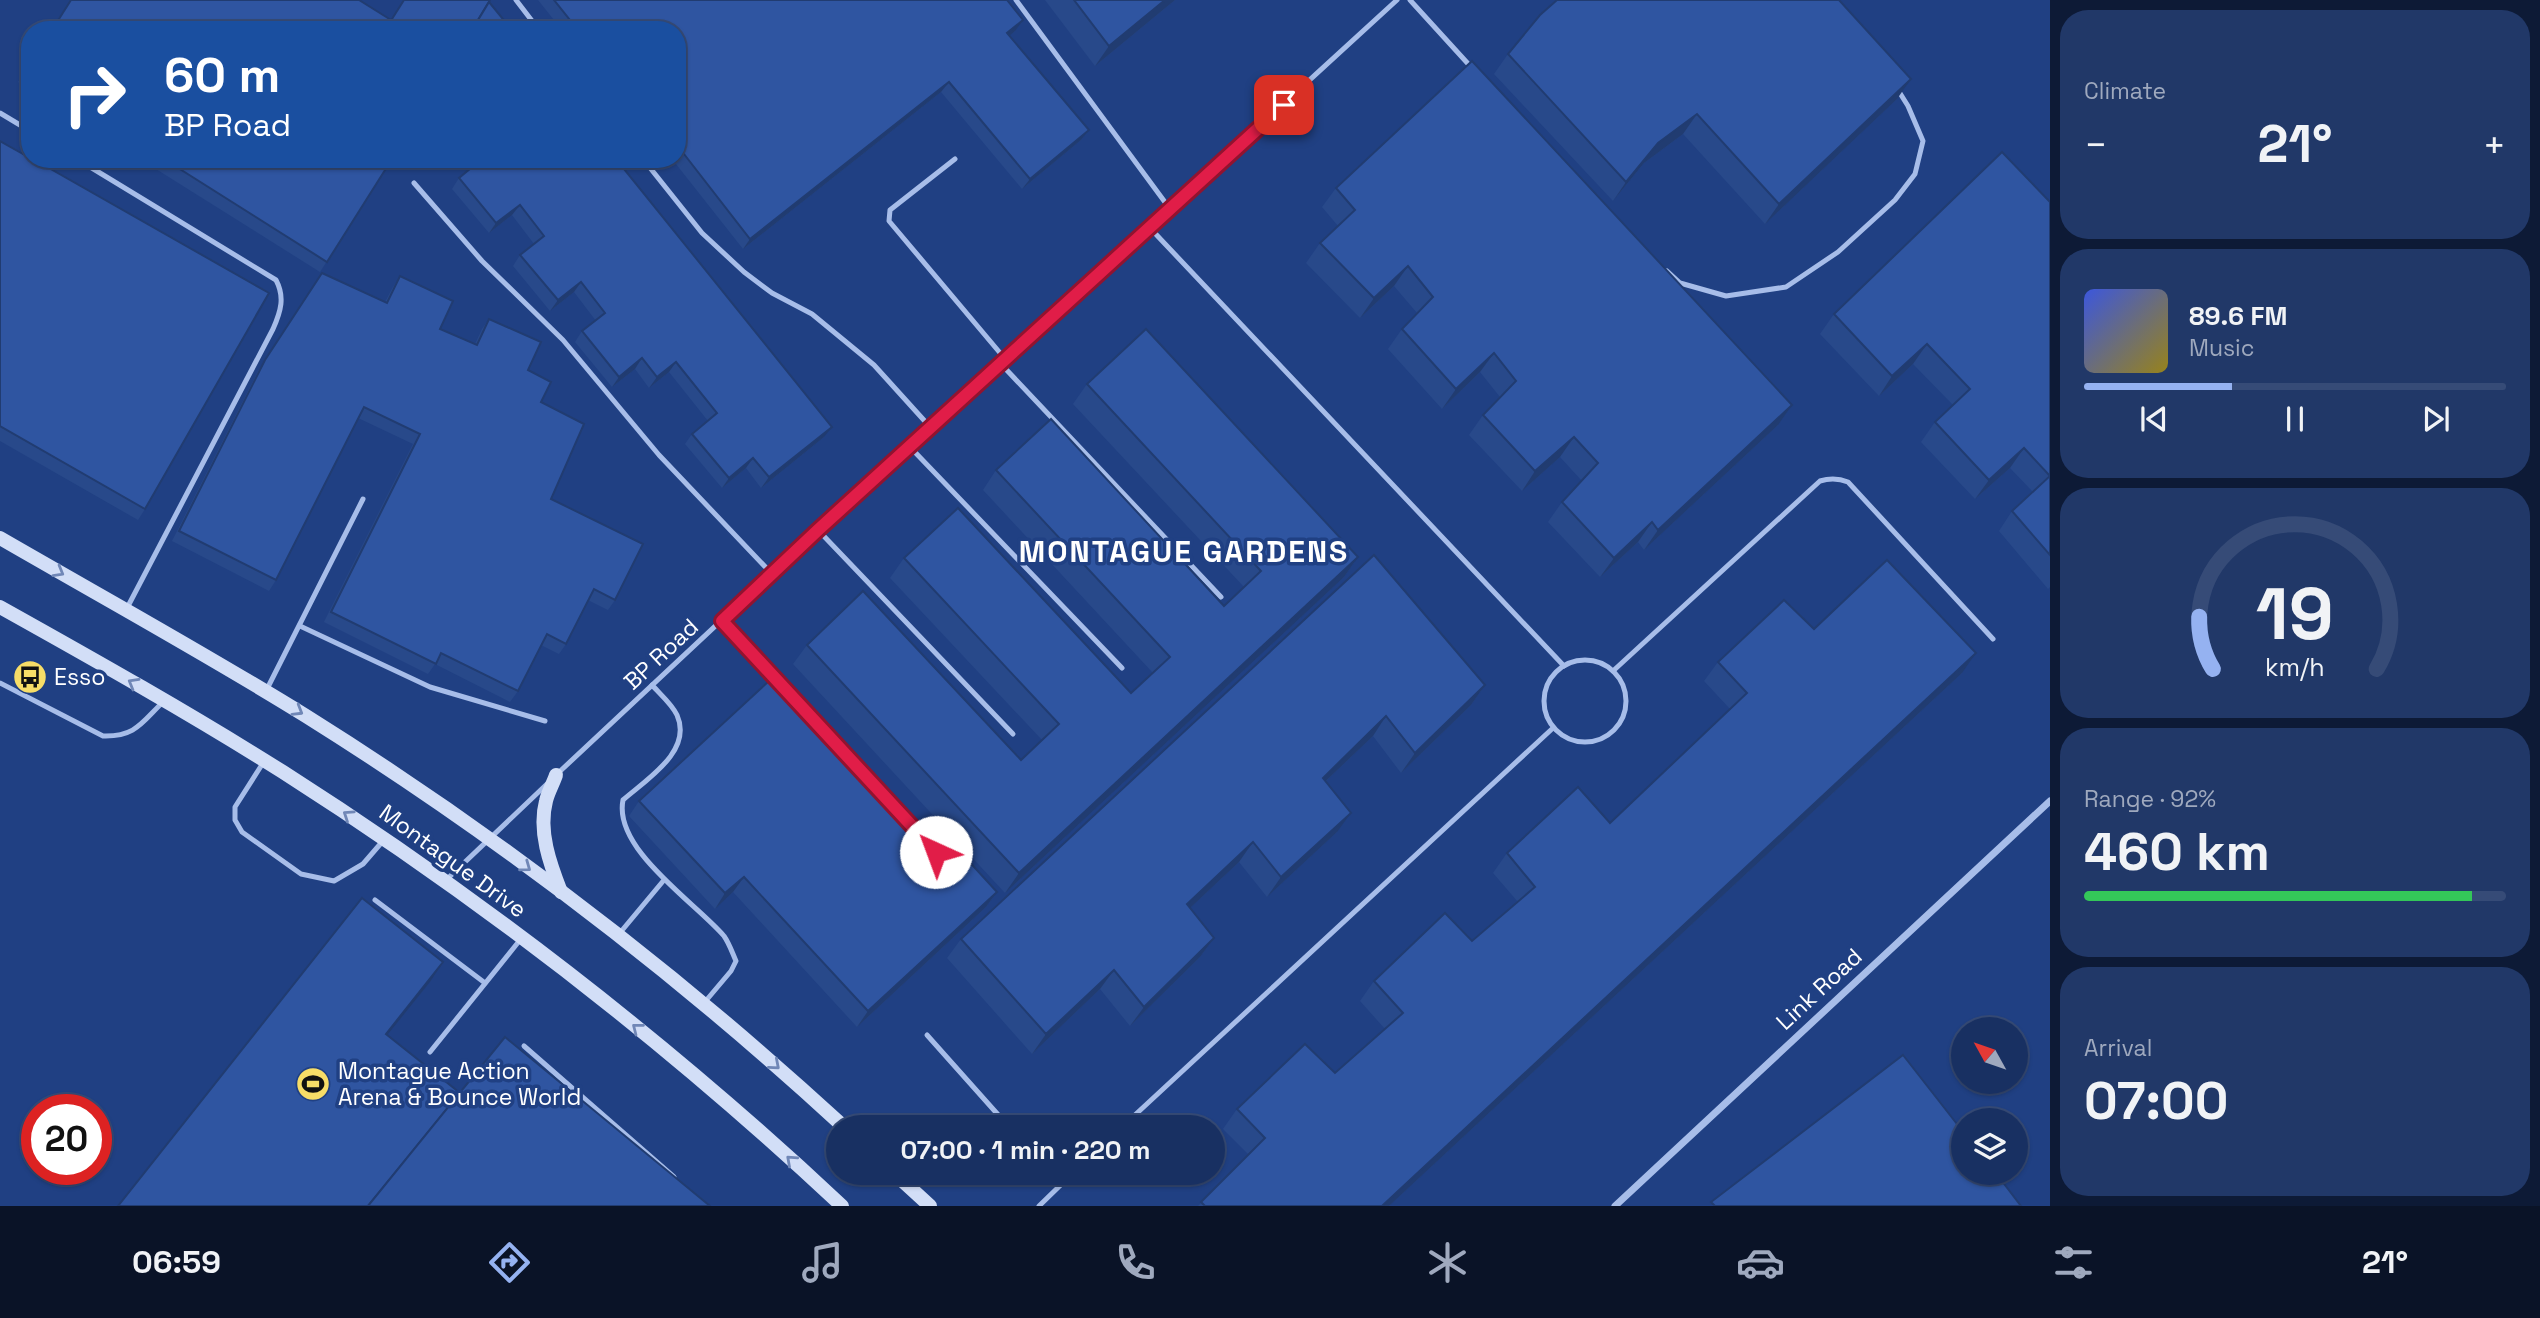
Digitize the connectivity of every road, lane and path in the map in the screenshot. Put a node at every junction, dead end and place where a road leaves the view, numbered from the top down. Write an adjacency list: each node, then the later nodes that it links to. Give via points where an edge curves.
1 (516, 0): 5 (lane)
2 (1016, 0): 14 (lane)
3 (1397, 0): 14 (lane, BP Road)
4 (1410, 0): 6 (lane)
5 (532, 21)
6 (1474, 71)
7 (1896, 88): 16 (lane, via 1923,141 1915,174 1895,200 1838,252 1786,287 1726,296 1681,283)
8 (0, 113): 9 (lane)
9 (21, 126)
10 (956, 159): 17 (lane, via 890,211 889,221)
11 (92, 168): 27 (lane, via 276,280 282,291 276,322)
12 (650, 168): 19 (lane, via 727,257 772,293 812,314 874,365)
13 (414, 183): 24 (lane, via 482,261 563,340 659,455)
14 (1170, 209): 15 (lane, BP Road)
15 (1150, 228): 17 (lane, BP Road); 31 (lane)
16 (1661, 265)
17 (1006, 359): 18 (lane, BP Road)
18 (1000, 364): 19 (lane, BP Road); 25 (lane)
19 (931, 428): 20 (lane, BP Road)
20 (910, 447): 22 (lane, BP Road); 32 (lane)
21 (363, 499): 29 (lane)
22 (818, 530): 24 (lane, BP Road); 40 (lane)
23 (0, 538): 27 (main road, Montague Drive, one-way to 27)
24 (772, 573): 28 (lane, BP Road)
25 (1221, 597)
26 (0, 607): 37 (main road, Montague Drive, one-way to 26)
27 (126, 610): 36 (main road, Montague Drive)
28 (722, 621): 35 (lane, BP Road); 46 (lane)
29 (300, 626): 36 (lane); 38 (lane, via 430,687)
30 (1993, 639): 33 (lane, via 1848,482 1828,478)
31 (1564, 666): 33 (lane, via 1591,660); 39 (lane, via 1546,688 1546,717)
32 (1122, 668)
33 (1613, 671): 39 (lane, via 1627,700 1618,727 1607,737 1579,743)
34 (0, 683): 37 (lane, via 103,736 132,732)
35 (652, 685): 42 (lane, BP Road); 47 (lane, via 676,712 682,732 677,750 622,800 620,812 639,848)
36 (265, 692): 45 (main road, Montague Drive, one-way to 45, via 349,743)
37 (164, 701): 41 (main road, Montague Drive)
38 (545, 721)
39 (1553, 728): 60 (lane)
40 (1013, 734)
41 (265, 761): 44 (main road, Montague Drive, one-way to 41); 44 (lane, via 234,807 234,820 242,832 301,874 334,881 363,864)
42 (556, 775): 45 (lane, BP Road); 49 (main road, via 545,802 544,833)
43 (2050, 801): 67 (street, Link Road)
44 (384, 839): 48 (main road, Montague Drive)
45 (487, 839): 48 (lane, BP Road); 49 (main road, Montague Drive, one-way to 49)
46 (936, 852)
47 (664, 880): 51 (lane); 54 (lane, via 724,937 736,961)
48 (445, 881): 52 (main road, Montague Drive)
49 (561, 893): 51 (main road, Montague Drive)
50 (375, 900): 53 (lane)
51 (618, 935): 54 (main road, Montague Drive)
52 (522, 938): 53 (lane); 64 (main road, Montague Drive, one-way to 52, via 691,1070)
53 (485, 983): 57 (lane)
54 (703, 1004): 58 (main road, Montague Drive, one-way to 58)
55 (927, 1035): 59 (lane)
56 (524, 1046): 61 (lane)
57 (430, 1052)
58 (830, 1115)
59 (998, 1115)
60 (1135, 1115)
61 (678, 1180)
62 (907, 1185): 65 (main road)
63 (1060, 1185): 66 (lane)
64 (838, 1204)
65 (930, 1206)
66 (1039, 1206)
67 (1615, 1206)

